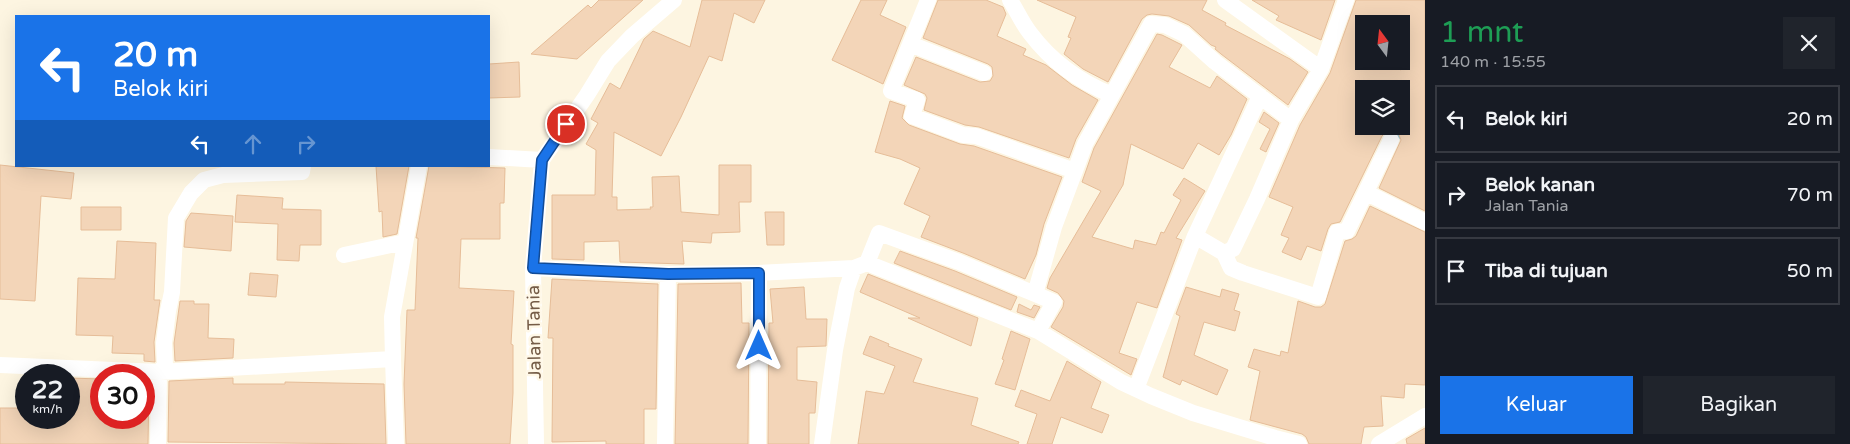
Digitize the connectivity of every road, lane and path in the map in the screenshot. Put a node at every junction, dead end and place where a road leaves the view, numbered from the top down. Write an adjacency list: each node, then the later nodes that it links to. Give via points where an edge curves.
1 (674, 0): 14 (street, via 608,61)
2 (928, 0): 6 (street)
3 (1010, 0): 9 (street, via 1029,33 1059,64 1090,86)
4 (1225, 0): 7 (street)
5 (1346, 0): 7 (street)
6 (910, 44): 8 (street); 17 (street, via 891,91 917,100 912,116)
7 (1321, 70): 11 (street)
8 (984, 73)
9 (1112, 95): 10 (street, via 1150,24 1166,25 1184,34); 17 (street, via 1085,144)
10 (1260, 96): 11 (street); 20 (street)
11 (1291, 120): 22 (street, via 1240,237 1233,249)
12 (1391, 140): 18 (street)
13 (490, 156): 14 (street)
14 (542, 160): 25 (street, Jalan Tania)
15 (303, 167): 32 (street, via 302,172 223,175 204,180 191,193 176,218 172,292 164,343 165,366)
16 (419, 167): 21 (street)
17 (1075, 171): 28 (street, via 1054,227)
18 (1367, 192): 19 (street); 22 (street, via 1347,231 1337,232 1318,297 1231,268)
19 (1425, 222)
20 (1195, 236): 22 (street); 33 (street)
21 (405, 242): 23 (street); 30 (street, via 392,317)
22 (1224, 253)
23 (344, 255)
24 (860, 266): 26 (street); 28 (street, via 879,233); 29 (street); 41 (street, via 847,288)
25 (533, 268): 27 (street); 38 (street, Jalan Tania)
26 (759, 273): 27 (street); 40 (street)
27 (668, 274): 39 (street)
28 (1035, 294): 29 (street, via 1054,302)
29 (1038, 331): 33 (street)
30 (393, 359): 32 (street); 37 (street)
31 (0, 365): 32 (street)
32 (159, 372): 36 (street)
33 (1136, 389): 35 (street)
34 (1425, 416): 43 (street)
35 (1269, 440): 42 (street)
36 (158, 444)
37 (396, 444)
38 (536, 444)
39 (664, 444)
40 (758, 444)
41 (822, 444)
42 (1300, 444)
43 (1379, 444)

